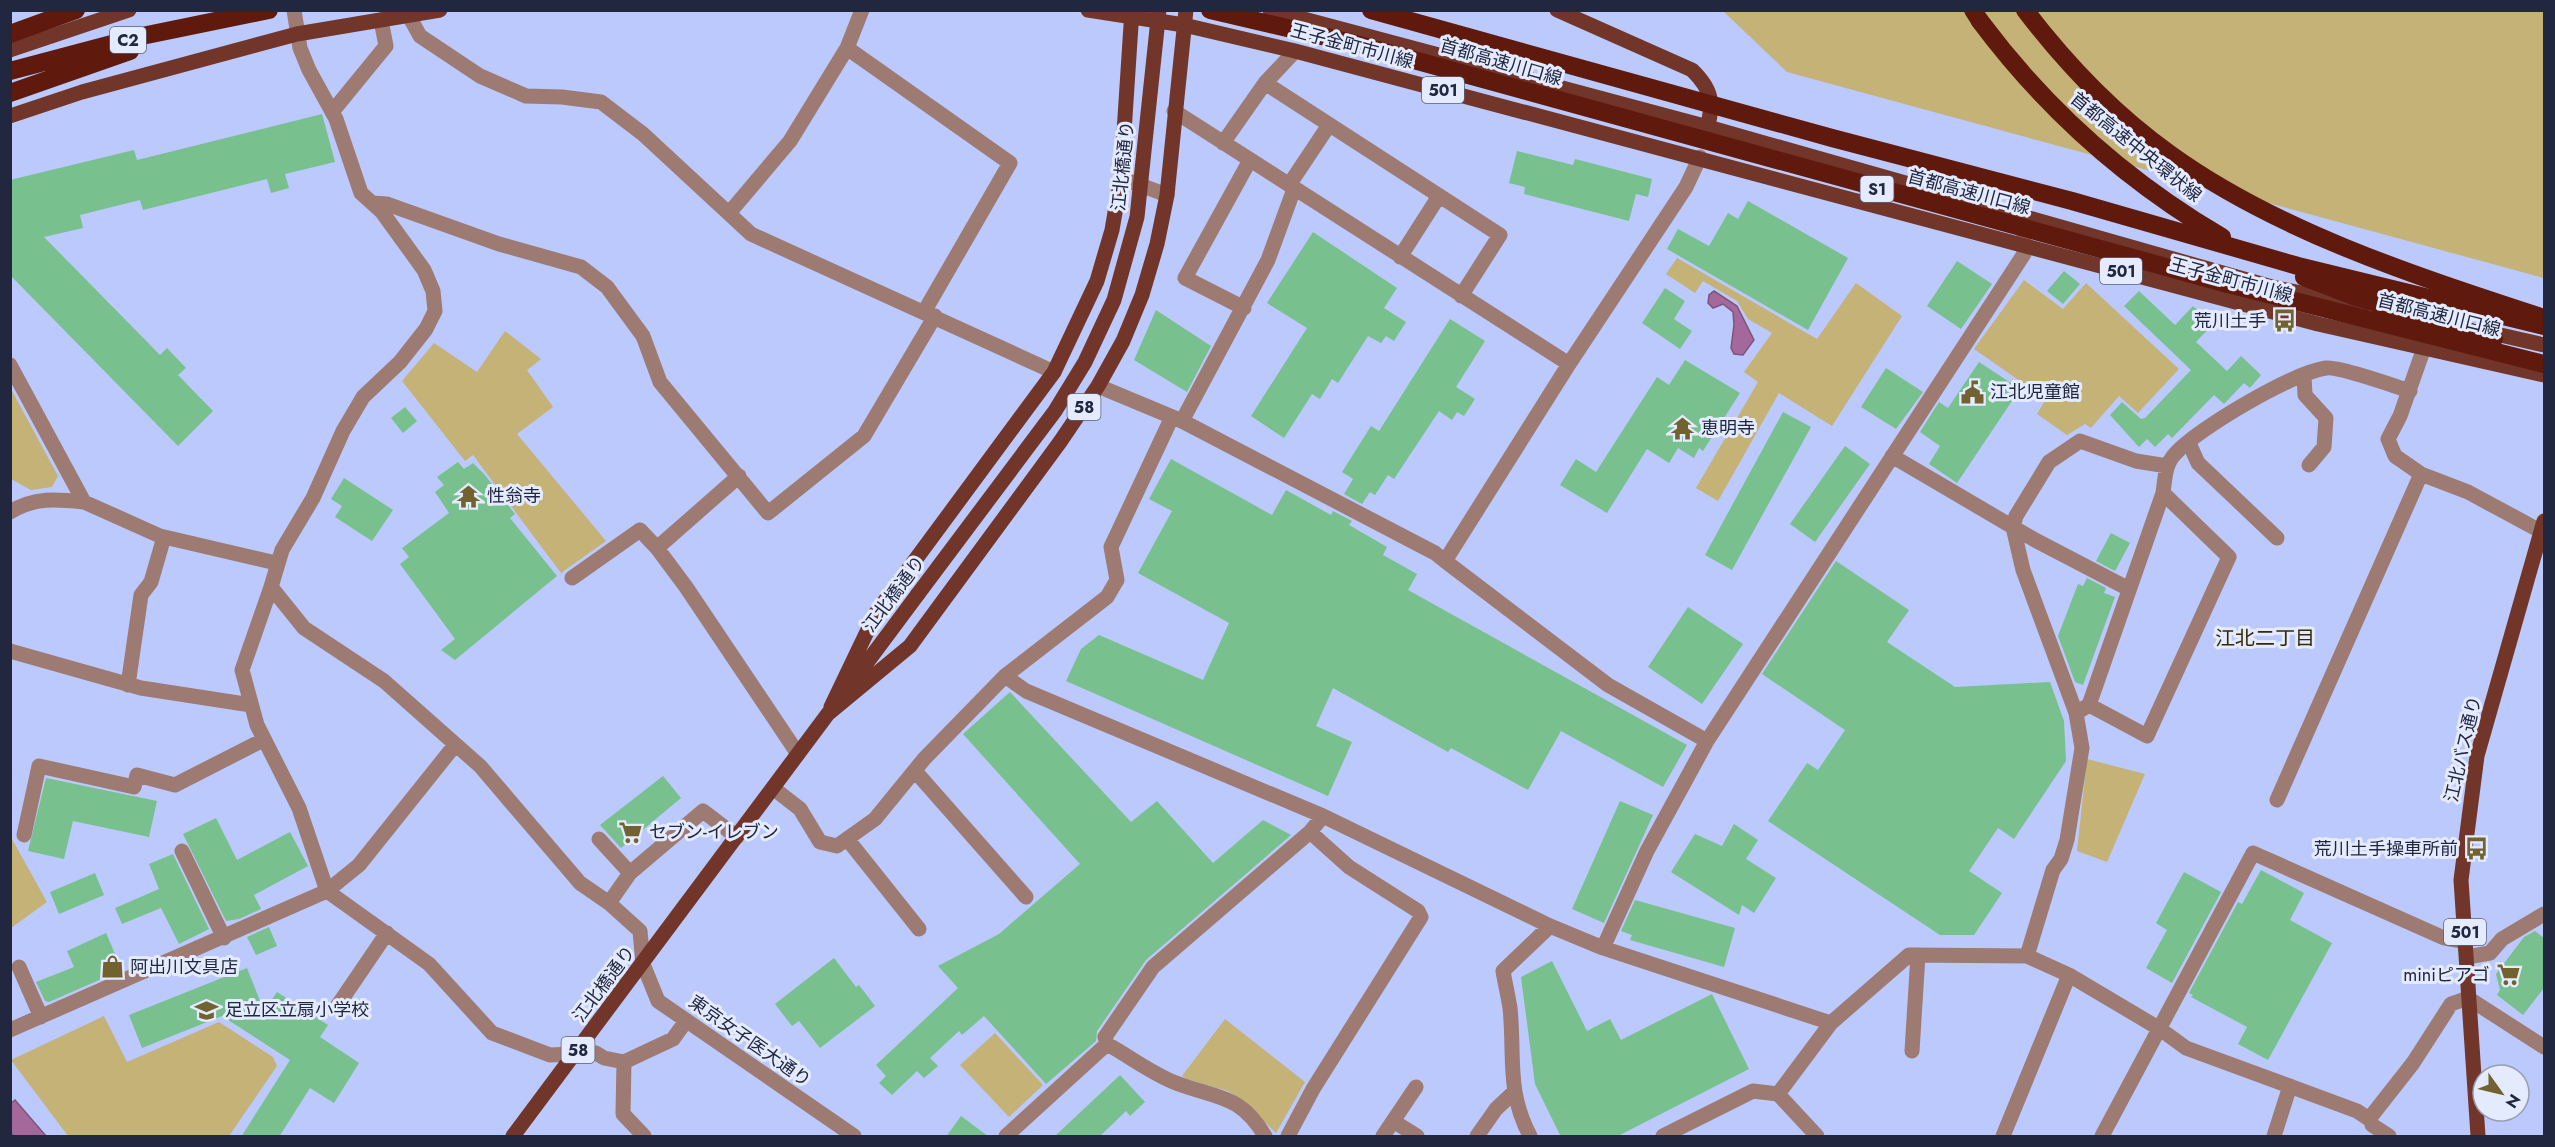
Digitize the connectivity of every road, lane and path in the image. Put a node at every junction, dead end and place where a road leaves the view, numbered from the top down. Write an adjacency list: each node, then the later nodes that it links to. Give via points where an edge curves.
1 (76, 10): 21 (highway)
2 (129, 10): 24 (main road)
3 (204, 10): 26 (highway, C2, via 92,41)
4 (269, 10): 17 (highway)
5 (294, 10): 22 (street)
6 (440, 10): 18 (main road)
7 (862, 10): 23 (street)
8 (1088, 10): 16 (main road, 王子金町市川線)
9 (1159, 10): 87 (main road, 江北橋通り / 58, bridge, via 1137,217 1114,300 1085,362 1055,411)
10 (1210, 10): 55 (highway, 首都高速川口線 / S1, bridge, via 1352,43 2224,283)
11 (1270, 10): 33 (main road, 王子金町市川線)
12 (1371, 10): 50 (highway, 首都高速川口線 / S1, bridge, via 2298,266)
13 (1557, 10): 33 (main road, via 1692,70 1710,94)
14 (1973, 10): 53 (highway, 首都高速中央環状線, bridge, via 2022,75 2067,121 2148,188 2204,226 2268,261 2356,297)
15 (2025, 10): 49 (highway, 首都高速川口線, via 2068,63 2128,121 2209,180 2300,226 2378,259)
16 (1132, 13): 19 (main road, 王子金町市川線 / 501); 37 (main road, 58)
17 (246, 14): 26 (highway, C2, via 142,36); 28 (highway)
18 (409, 16): 20 (main road); 42 (street, via 420,36 480,76 526,96 601,102)
19 (1185, 18): 25 (main road, 王子金町市川線 / 501); 29 (main road, 58)
20 (381, 20): 22 (main road); 30 (street, via 386,46)
21 (10, 34)
22 (297, 34): 30 (street, via 309,70); 31 (main road, via 82,92)
23 (847, 48): 42 (street, via 790,141); 48 (street, via 1010,163)
24 (10, 50)
25 (1295, 51): 27 (street); 35 (main road, 王子金町市川線 / 501)
26 (10, 71)
27 (1265, 83): 32 (street); 34 (street)
28 (10, 93)
29 (1174, 111): 34 (street); 39 (main road, 58)
30 (332, 112): 41 (street, via 361,194)
31 (10, 116)
32 (1329, 125): 38 (street); 40 (street)
33 (1708, 127): 35 (main road); 43 (main road, 王子金町市川線 / 501)
34 (1223, 143): 36 (street)
35 (1700, 158): 44 (main road, 王子金町市川線 / 501); 54 (street, via 1686,187)
36 (1250, 160): 38 (street); 47 (street, via 1185,278)
37 (1121, 178): 39 (street); 57 (main road, 58, via 1112,230 1097,281)
38 (1291, 187): 45 (street); 47 (street, via 1269,260)
39 (1167, 195): 60 (main road, 58, via 1142,295)
40 (1439, 196): 45 (street); 46 (street, via 1500,235)
41 (372, 203): 68 (street, via 387,204 499,244 581,267 607,287 643,336 660,382); 78 (street, via 424,270 434,291 435,311 400,362 363,397 343,431 314,498)
42 (730, 212): 48 (street, via 751,234)
43 (2023, 217): 44 (street); 51 (main road, 王子金町市川線 / 501, via 2272,286)
44 (2025, 245): 52 (main road, 王子金町市川線 / 501, via 2318,324); 64 (street, via 2024,254)
45 (1400, 257): 46 (street)
46 (1461, 296): 54 (street)
47 (1244, 308): 62 (street)
48 (929, 314): 57 (street); 68 (street, via 864,436 768,513)
49 (2544, 318)
50 (2544, 326)
51 (2544, 345)
52 (2424, 348): 58 (main road, 王子金町市川線 / 501); 61 (street)
53 (2544, 355)
54 (1569, 364): 77 (street)
55 (2544, 364)
56 (10, 365): 70 (street)
57 (1054, 372): 87 (main road, 58, via 876,613)
58 (2544, 375)
59 (2304, 376): 61 (street, via 2327,368); 63 (street, via 2212,422); 65 (street, via 2305,395 2326,418 2324,447)
60 (1098, 386): 62 (street); 87 (main road, 58, via 910,646)
61 (2410, 390): 67 (street, via 2388,439 2395,456)
62 (1177, 419): 77 (street); 83 (street, via 1111,547 1117,580 1107,597)
63 (2189, 442): 66 (street); 75 (street, via 2198,463)
64 (1892, 456): 72 (street); 89 (street)
65 (2308, 465)
66 (2167, 466): 69 (street); 72 (street, via 2136,461 2080,441 2049,462)
67 (2421, 474): 73 (street); 94 (street)
68 (739, 476): 76 (street)
69 (2163, 493): 81 (street); 86 (street, via 2229,557 2147,736)
70 (84, 502): 71 (street, via 48,499 26,502); 74 (street)
71 (10, 512)
72 (2013, 527): 81 (street); 86 (street, via 2023,570)
73 (2544, 528): 111 (main road, 江北バス通り / 501, via 2472,778 2461,880)
74 (164, 537): 78 (street); 84 (street, via 151,582 141,595)
75 (2277, 538)
76 (657, 548): 79 (street, via 640,530); 91 (street)
77 (1444, 561): 89 (street, via 1608,685)
78 (276, 563): 80 (street)
79 (572, 579)
80 (271, 587): 85 (street, via 242,670); 90 (street, 東京女子医大通り, via 304,628 384,681)
81 (2129, 589): 86 (street)
82 (10, 651): 84 (street)
83 (1005, 676): 92 (street); 95 (street, via 1026,691)
84 (128, 685): 85 (street)
85 (251, 705): 88 (street)
86 (2082, 709): 114 (street, via 2082,748 2067,840 2053,870)
87 (829, 713): 91 (main road, 江北橋通り / 58)
88 (263, 740): 97 (street, via 175,785 137,775 134,787 39,766); 103 (street, via 299,808)
89 (1707, 741): 112 (street, via 1647,851)
90 (455, 745): 103 (street, via 359,865); 105 (street, 東京女子医大通り, via 480,766 580,883)
91 (798, 754): 93 (main road, 江北橋通り / 58)
92 (915, 771): 100 (street, via 875,819); 104 (street)
93 (773, 788): 98 (main road, 江北橋通り / 58); 100 (street, via 800,809 820,842 837,846)
94 (2277, 800)
95 (1323, 816): 96 (street); 107 (street)
96 (1310, 832): 126 (street, via 1153,967 1105,1037); 142 (street, via 1349,867 1418,911 1421,917 1313,1089)
97 (24, 835)
98 (737, 837): 102 (street, via 703,811); 116 (main road, 江北橋通り / 58)
99 (599, 839): 102 (street)
100 (848, 840): 108 (street)
101 (182, 851): 110 (street)
102 (630, 873): 105 (street)
103 (327, 891): 109 (street); 110 (street)
104 (1026, 897)
105 (609, 903): 116 (street, 東京女子医大通り, via 640,931)
106 (2544, 914): 115 (street, via 2502,939 2490,953)
107 (1550, 926): 112 (street); 133 (street, via 1503,970 1510,1008)
108 (919, 929)
109 (387, 933): 120 (street); 129 (street, via 429,964 492,1033 550,1055)
110 (224, 938): 121 (street)
111 (2465, 942): 115 (main road, 江北バス通り / 501); 124 (street, via 2444,938 2253,853)
112 (1603, 948): 123 (street)
113 (1918, 956): 114 (street); 123 (street, via 1909,955); 128 (street)
114 (2027, 956): 118 (street)
115 (2467, 957): 119 (main road, 江北バス通り / 501)
116 (643, 964): 122 (street, 東京女子医大通り, via 658,1001); 129 (main road, 江北橋通り / 58)
117 (19, 967): 121 (street)
118 (2069, 975): 124 (street); 149 (street)
119 (2468, 998): 127 (street); 136 (street, via 2451,1004 2413,1064); 153 (main road, 江北バス通り / 501)
120 (336, 1008)
121 (41, 1017): 125 (street)
122 (686, 1021): 130 (street, via 673,1039); 137 (street, 東京女子医大通り)
123 (1831, 1023): 134 (street)
124 (2160, 1029): 131 (street, via 2186,1048); 150 (street)
125 (10, 1030)
126 (1107, 1044): 140 (street); 141 (street, via 1175,1082 1233,1100 1255,1120)
127 (2544, 1047)
128 (1912, 1051)
129 (576, 1054): 130 (street, via 596,1053); 138 (main road, 江北橋通り / 58)
130 (624, 1062): 139 (street, via 623,1114)
131 (2290, 1086): 136 (street); 151 (street)
132 (1416, 1087): 135 (street)
133 (1513, 1093): 145 (street, via 1496,1109); 146 (street)
134 (1778, 1094): 147 (street, via 1753,1091); 148 (street)
135 (1393, 1121): 143 (street); 144 (street)
136 (2368, 1123): 152 (street)
137 (847, 1135)
138 (513, 1137)
139 (644, 1137)
140 (1006, 1137)
141 (1265, 1137)
142 (1288, 1137)
143 (1383, 1137)
144 (1417, 1137)
145 (1477, 1137)
146 (1530, 1137)
147 (1663, 1137)
148 (1817, 1137)
149 (2003, 1137)
150 (2102, 1137)
151 (2274, 1137)
152 (2389, 1137)
153 (2478, 1137)

